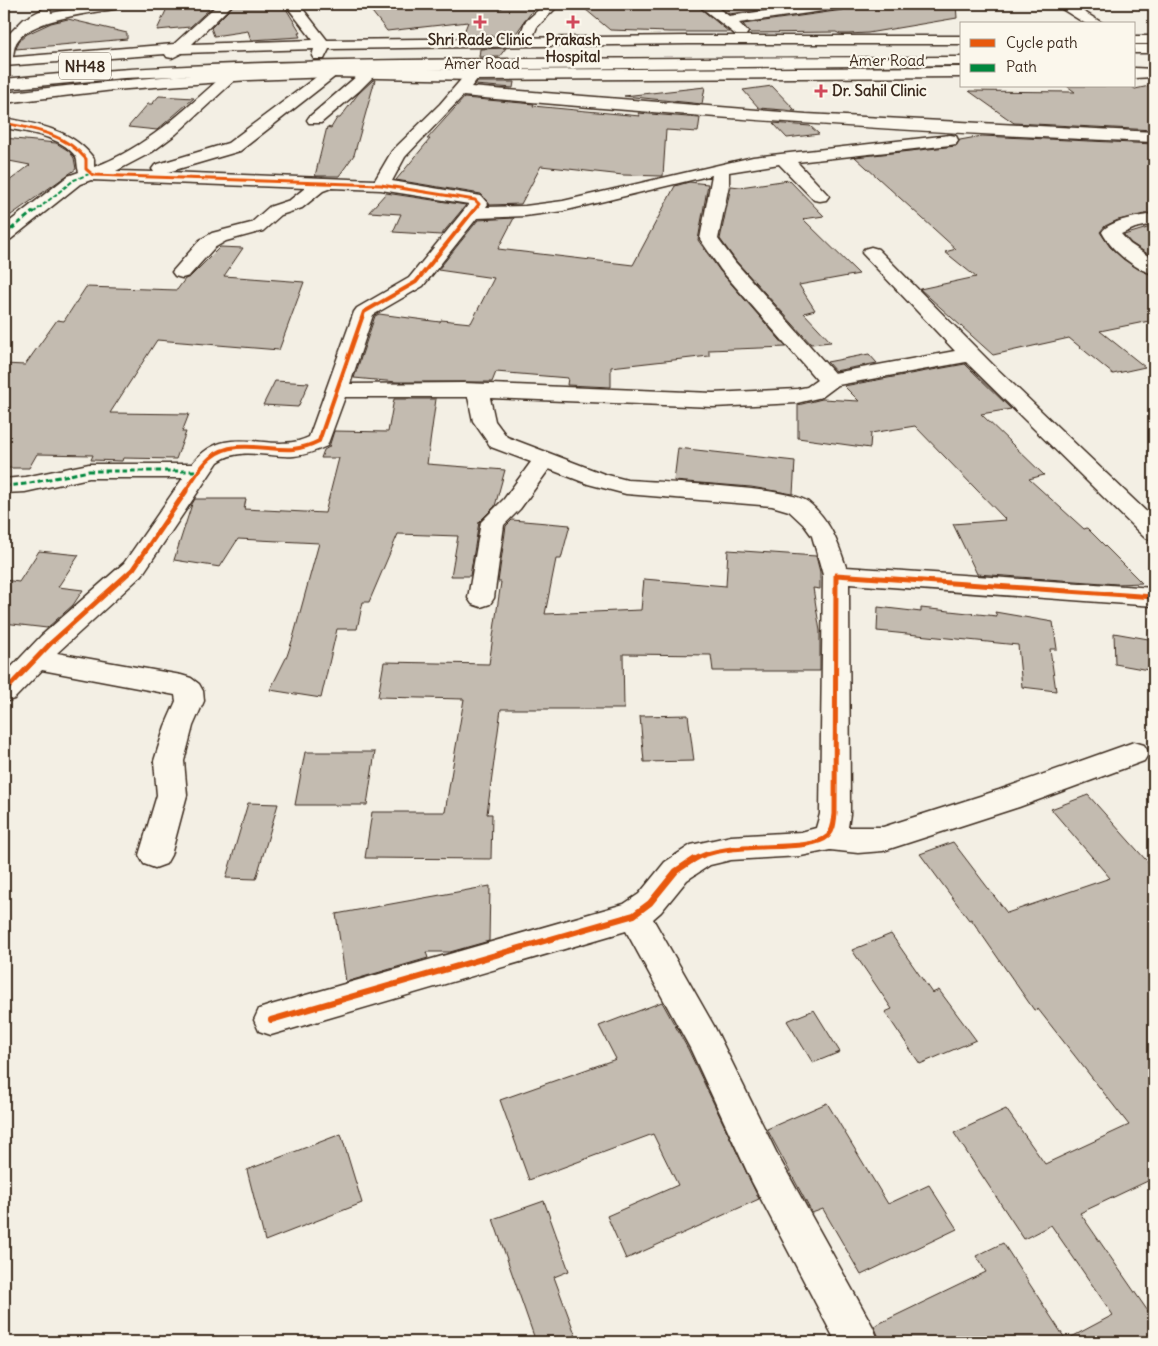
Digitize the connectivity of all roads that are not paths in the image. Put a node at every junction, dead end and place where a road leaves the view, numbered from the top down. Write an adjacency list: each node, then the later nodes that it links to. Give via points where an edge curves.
1 (41, 4): 10 (main road, via 46,10)
2 (119, 4): 10 (main road)
3 (226, 4): 17 (main road)
4 (292, 4): 20 (main road)
5 (553, 4): 16 (main road, via 530,24)
6 (704, 4): 9 (main road)
7 (843, 4): 9 (main road)
8 (1061, 4): 11 (main road)
9 (727, 21): 12 (main road)
10 (29, 22): 26 (main road, via 8,42)
11 (1093, 22)
12 (750, 39): 13 (main road); 16 (main road)
13 (960, 40)
14 (1136, 40): 15 (main road)
15 (1154, 40)
16 (525, 41): 20 (main road)
17 (179, 47): 20 (main road); 22 (main road); 26 (main road, via 74,54)
18 (1136, 49): 19 (main road)
19 (1154, 49)
20 (321, 50): 21 (main road, Amer Road / NH48); 22 (main road, Amer Road / NH48)
21 (960, 50)
22 (166, 61): 26 (main road, Amer Road / NH48)
23 (960, 61): 27 (main road, Amer Road / NH48)
24 (1136, 61): 25 (main road)
25 (1154, 61)
26 (4, 66)
27 (477, 69): 29 (main road); 30 (main road); 34 (main road, Amer Road / NH48, via 288,65 157,70); 35 (main road)
28 (332, 72): 30 (main road); 33 (main road); 46 (main road, via 234,147)
29 (960, 72)
30 (369, 73): 37 (main road)
31 (1136, 73): 32 (main road)
32 (1154, 73)
33 (230, 77): 36 (main road, via 114,85); 45 (main road, via 170,131 146,148)
34 (4, 84)
35 (459, 91): 39 (main road, via 719,113); 48 (main road, via 398,155)
36 (4, 98)
37 (315, 120)
38 (4, 123): 45 (main road, via 64,139 82,152)
39 (1002, 131): 40 (main road); 43 (main road, via 937,142)
40 (1134, 136): 41 (main road); 42 (main road)
41 (1154, 137)
42 (1154, 150)
43 (783, 158): 44 (main road); 49 (main road)
44 (721, 168): 50 (main road, via 563,206); 57 (main road, via 709,239 728,266)
45 (89, 174): 46 (main road); 52 (main road, via 74,180)
46 (138, 176): 47 (main road)
47 (331, 183): 48 (main road); 55 (main road, via 317,188 296,204 275,211 257,227 219,237 207,244)
48 (381, 185): 50 (main road, via 478,202)
49 (820, 196)
50 (470, 213): 58 (main road, via 416,282 364,312)
51 (1154, 219): 54 (main road, via 1111,232 1120,244)
52 (4, 235)
53 (872, 253): 56 (main road)
54 (1154, 268)
55 (182, 272)
56 (970, 355): 57 (main road); 63 (main road)
57 (830, 381): 59 (main road, via 814,392 797,396 714,400)
58 (336, 391): 59 (main road); 61 (main road, via 323,432 312,445 231,448 210,457)
59 (478, 391): 60 (main road, via 484,421 499,442)
60 (544, 460): 64 (main road, via 626,486 773,499 798,506 824,536); 66 (main road, via 512,504 493,522)
61 (199, 471): 62 (main road, via 89,471); 67 (main road, via 133,569)
62 (4, 486)
63 (1154, 532)
64 (836, 575): 65 (main road); 70 (main road, via 835,814 832,832)
65 (1154, 597)
66 (481, 598)
67 (36, 659): 68 (main road); 71 (main road, via 181,686 189,691 190,701 169,761 172,796)
68 (4, 692)
69 (1134, 753): 70 (main road, via 1008,799 883,839)
70 (826, 838): 72 (main road, via 801,844 731,848 702,854 676,871 650,903)
71 (155, 855)
72 (634, 915): 73 (main road); 74 (main road, via 702,1037 765,1168)
73 (271, 1020)
74 (858, 1342)

